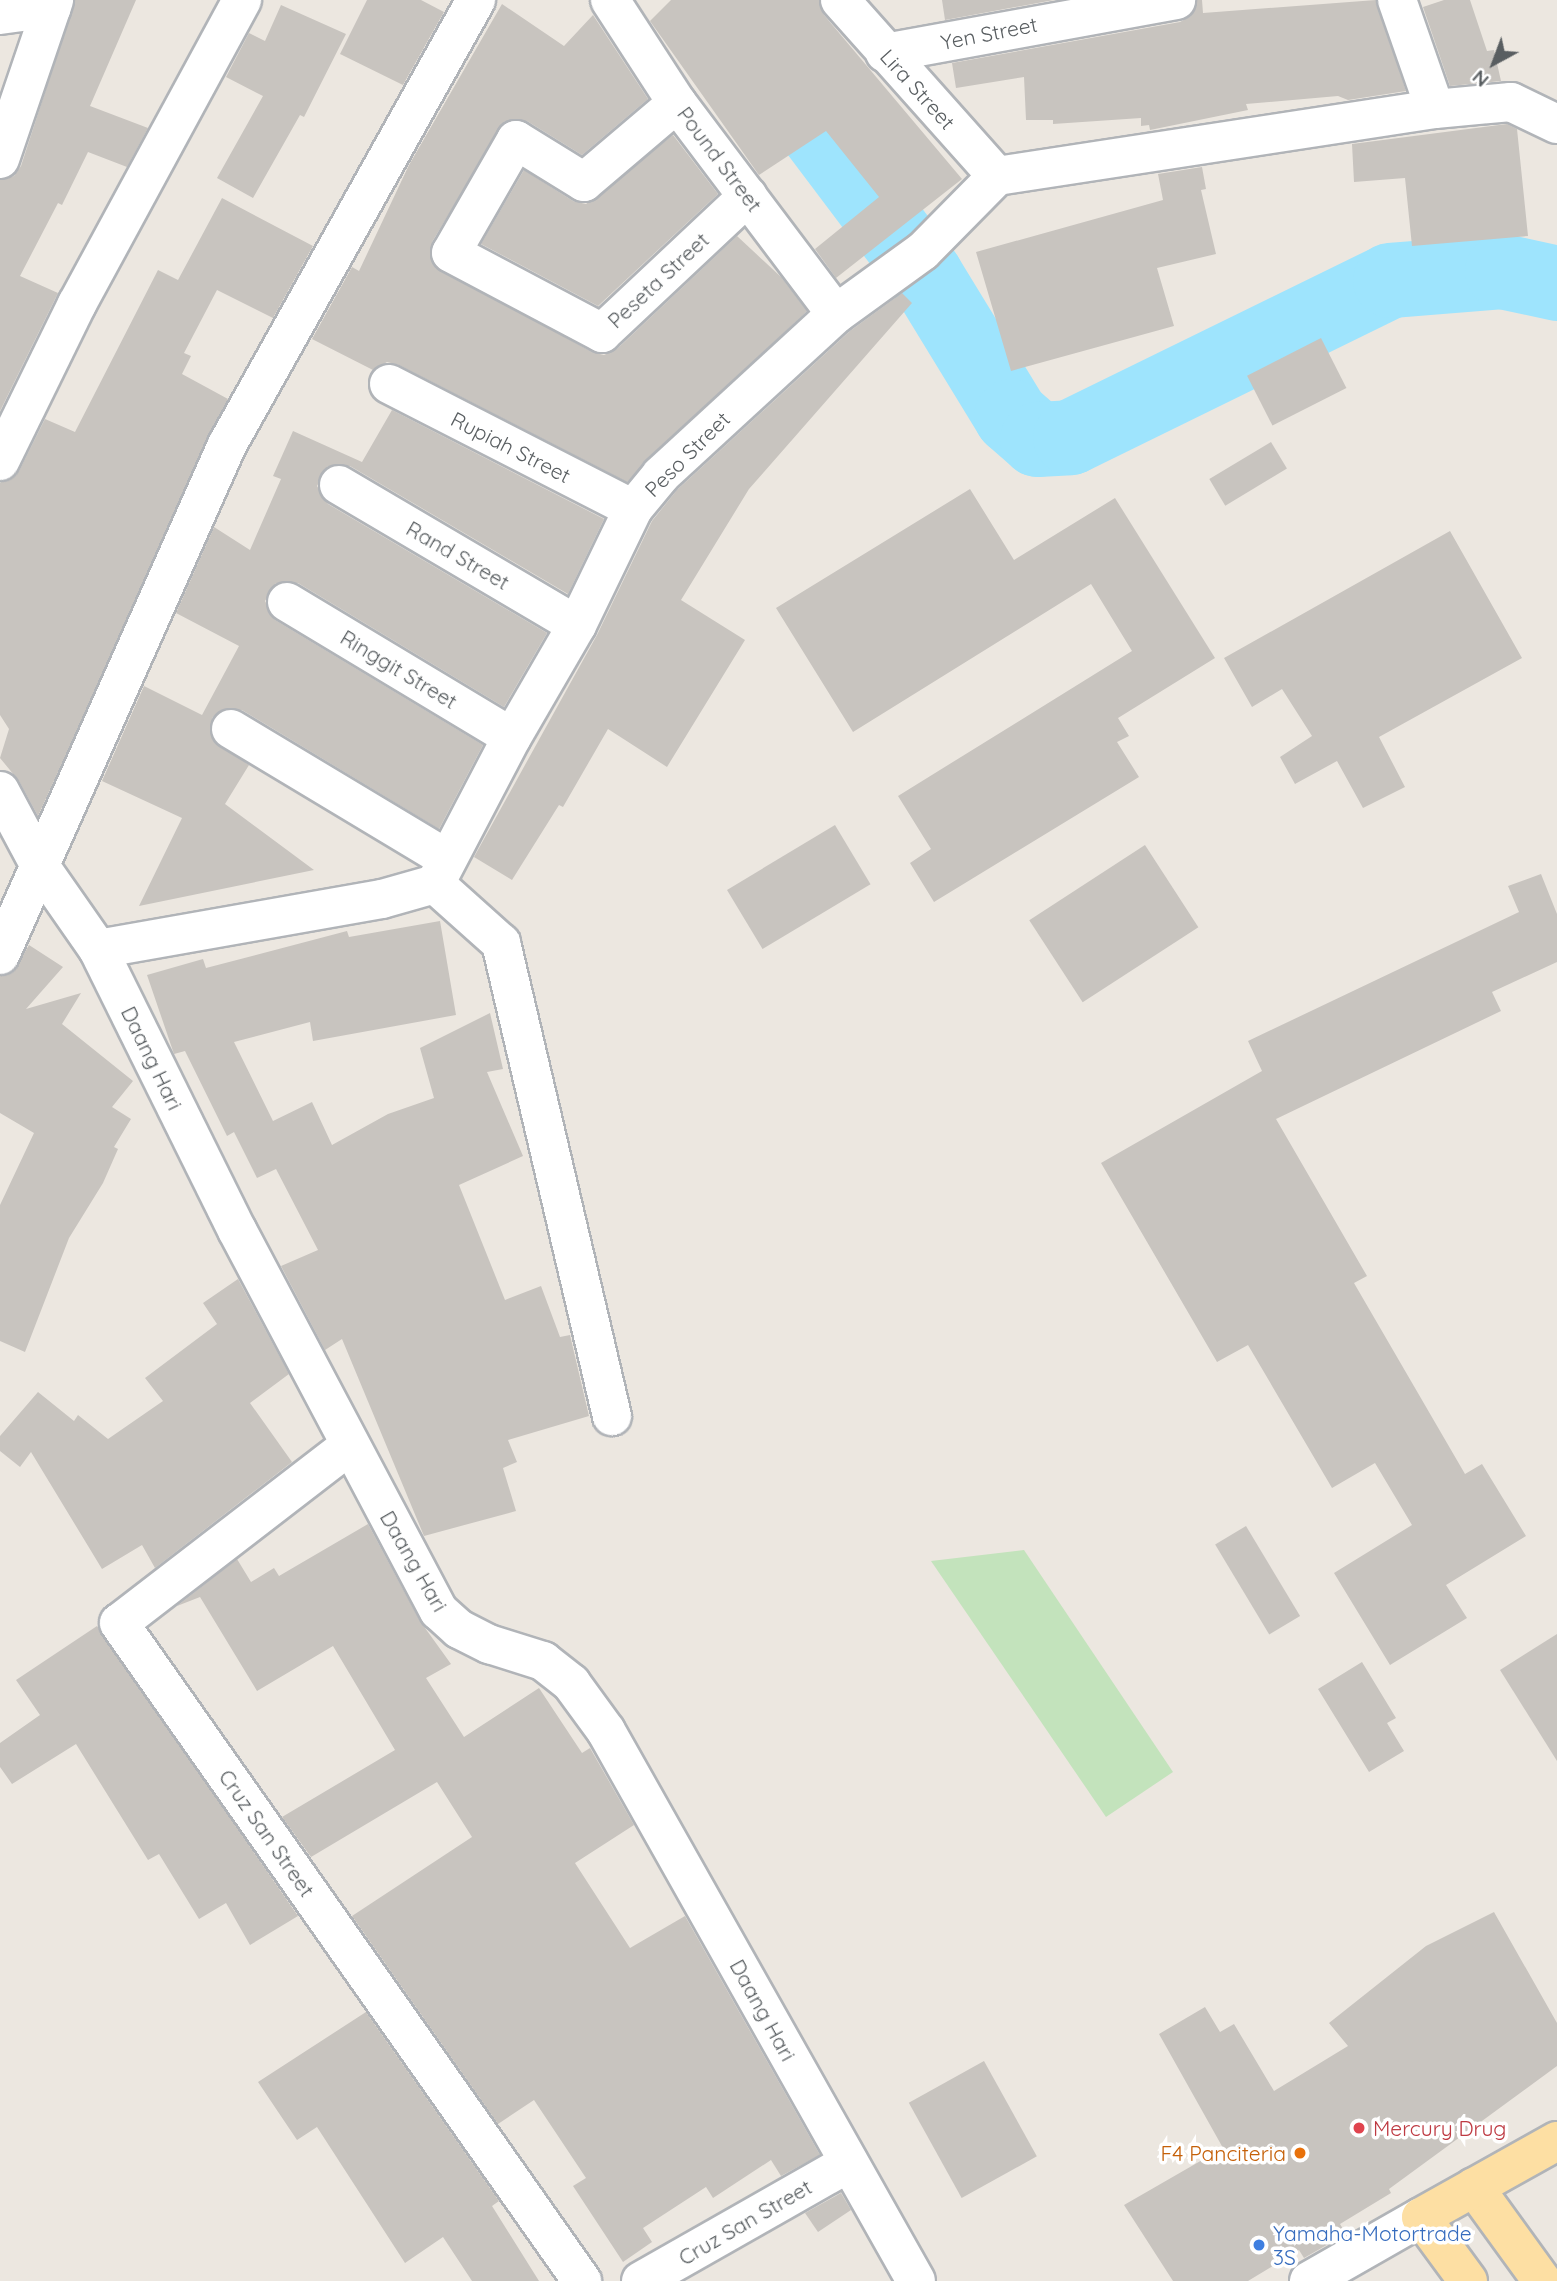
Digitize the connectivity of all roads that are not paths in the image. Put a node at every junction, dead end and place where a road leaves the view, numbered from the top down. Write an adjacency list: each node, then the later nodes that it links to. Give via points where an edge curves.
1 (242, 0): 19 (street, via 77,304)
2 (476, 0): 27 (street, via 227,445)
3 (610, 0): 11 (street, Pound Street)
4 (840, 0): 10 (street, Lira Street)
5 (1176, 0): 8 (street, Yen Street)
6 (1397, 0): 12 (street)
7 (53, 4): 9 (street); 14 (street)
8 (1123, 4): 10 (street, Yen Street)
9 (0, 15)
10 (885, 53): 15 (street, Lira Street)
11 (677, 103): 16 (street, Pound Street); 16 (street, Peseta Street, via 584,182 516,140 451,253 602,333)
12 (1435, 109): 13 (street, via 1511,102); 15 (street)
13 (1557, 124)
14 (0, 159)
15 (997, 176): 17 (street, Peso Street, via 910,260)
16 (748, 195): 17 (street, Pound Street)
17 (836, 314): 21 (street, Peso Street, via 661,475)
18 (389, 384): 21 (street, Rupiah Street)
19 (0, 461)
20 (339, 485): 23 (street, Rand Street)
21 (634, 509): 23 (street, Peso Street)
22 (287, 602): 25 (street, Ringgit Street)
23 (577, 625): 25 (street, Peso Street)
24 (231, 729): 28 (street)
25 (512, 737): 28 (street, Peso Street)
26 (0, 791): 27 (street, Daang Hari)
27 (40, 866): 29 (street, Daang Hari); 30 (street)
28 (440, 871): 29 (street, via 382,899); 31 (street, via 501,943)
29 (99, 948): 32 (street, Daang Hari)
30 (0, 955)
31 (612, 1416)
32 (349, 1446): 34 (street, Daang Hari, via 439,1611 459,1629 489,1644 543,1661 571,1683 606,1731); 37 (street, Cruz San Street, via 120,1623)
33 (1557, 2141): 35 (main road)
34 (849, 2163): 38 (street, Cruz San Street); 39 (street, Daang Hari)
35 (1474, 2187): 36 (main road); 42 (main road)
36 (1421, 2217): 40 (street); 41 (main road)
37 (582, 2281)
38 (641, 2281)
39 (916, 2281)
40 (1309, 2281)
41 (1468, 2281)
42 (1542, 2281)

